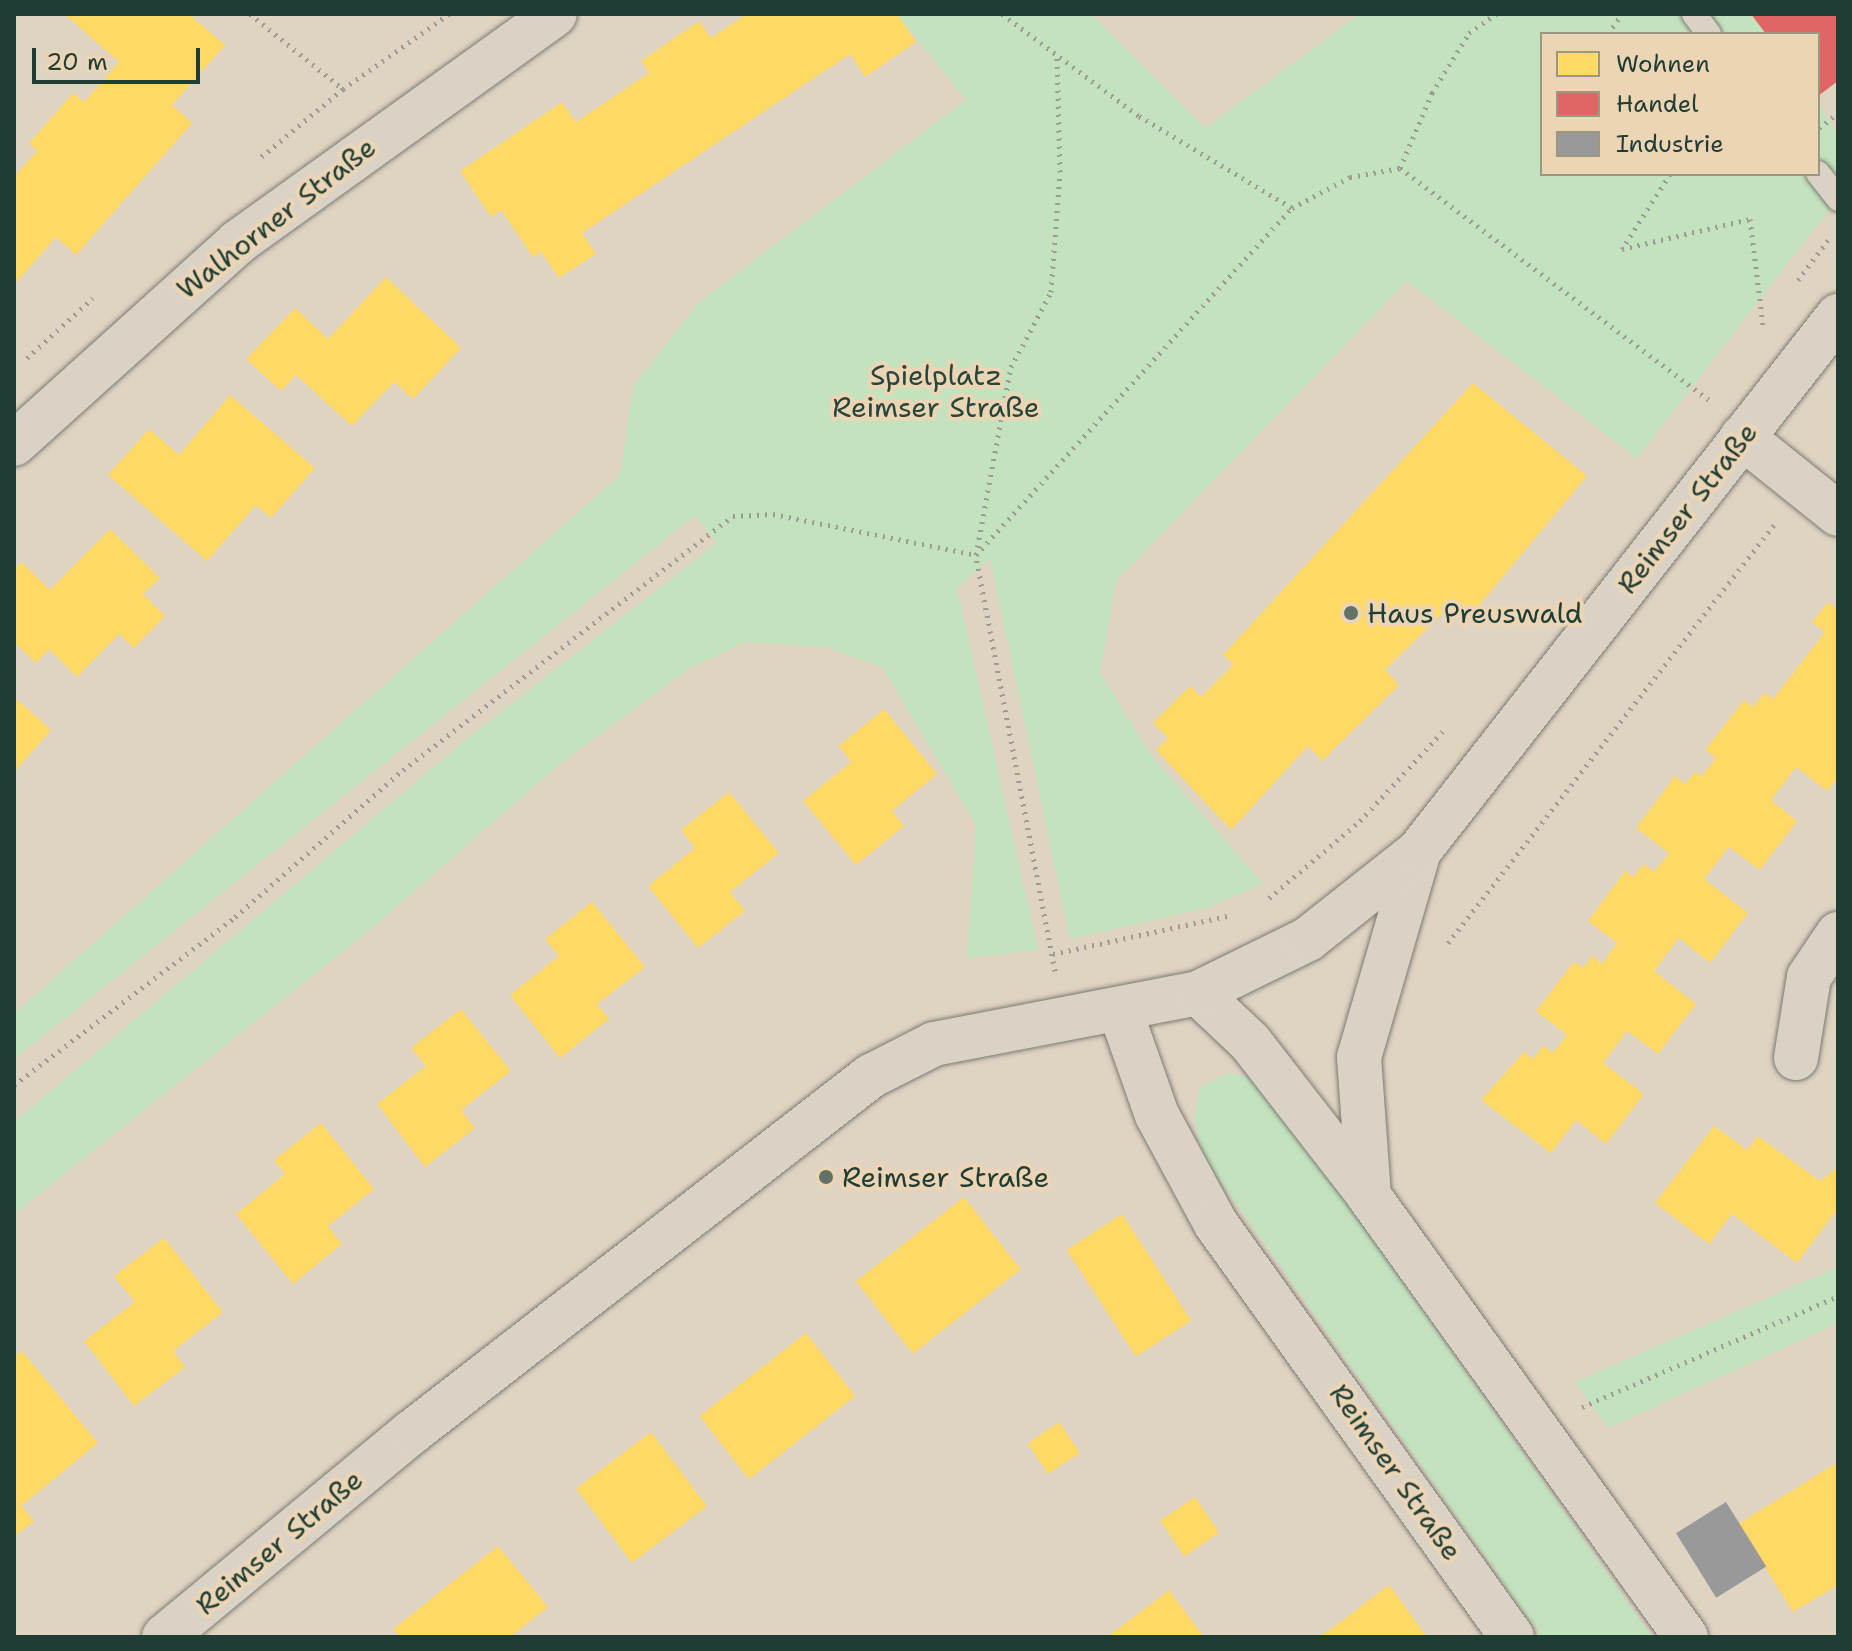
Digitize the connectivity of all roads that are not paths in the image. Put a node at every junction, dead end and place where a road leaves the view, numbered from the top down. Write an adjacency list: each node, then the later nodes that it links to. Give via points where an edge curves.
1 (555, 14): 8 (street, Walhorner Straße, via 238,242)
2 (1694, 14): 3 (lane)
3 (1708, 32)
4 (1820, 176): 5 (lane)
5 (1838, 199)
6 (1838, 316): 7 (street, Reimser Straße)
7 (1742, 437): 9 (street); 10 (street, Reimser Straße)
8 (14, 444)
9 (1838, 514)
10 (1419, 851): 12 (street, Reimser Straße, via 1308,939); 15 (street, Reimser Straße, via 1359,1057)
11 (1838, 934): 14 (street, via 1809,977)
12 (1198, 993): 13 (street, Reimser Straße); 15 (street, via 1250,1042)
13 (1121, 1013): 16 (street, Reimser Straße, via 934,1044 871,1076 412,1432); 17 (street, Reimser Straße, via 1157,1115 1216,1224)
14 (1796, 1058)
15 (1369, 1196): 18 (street)
16 (164, 1637)
17 (1512, 1637)
18 (1686, 1637)

